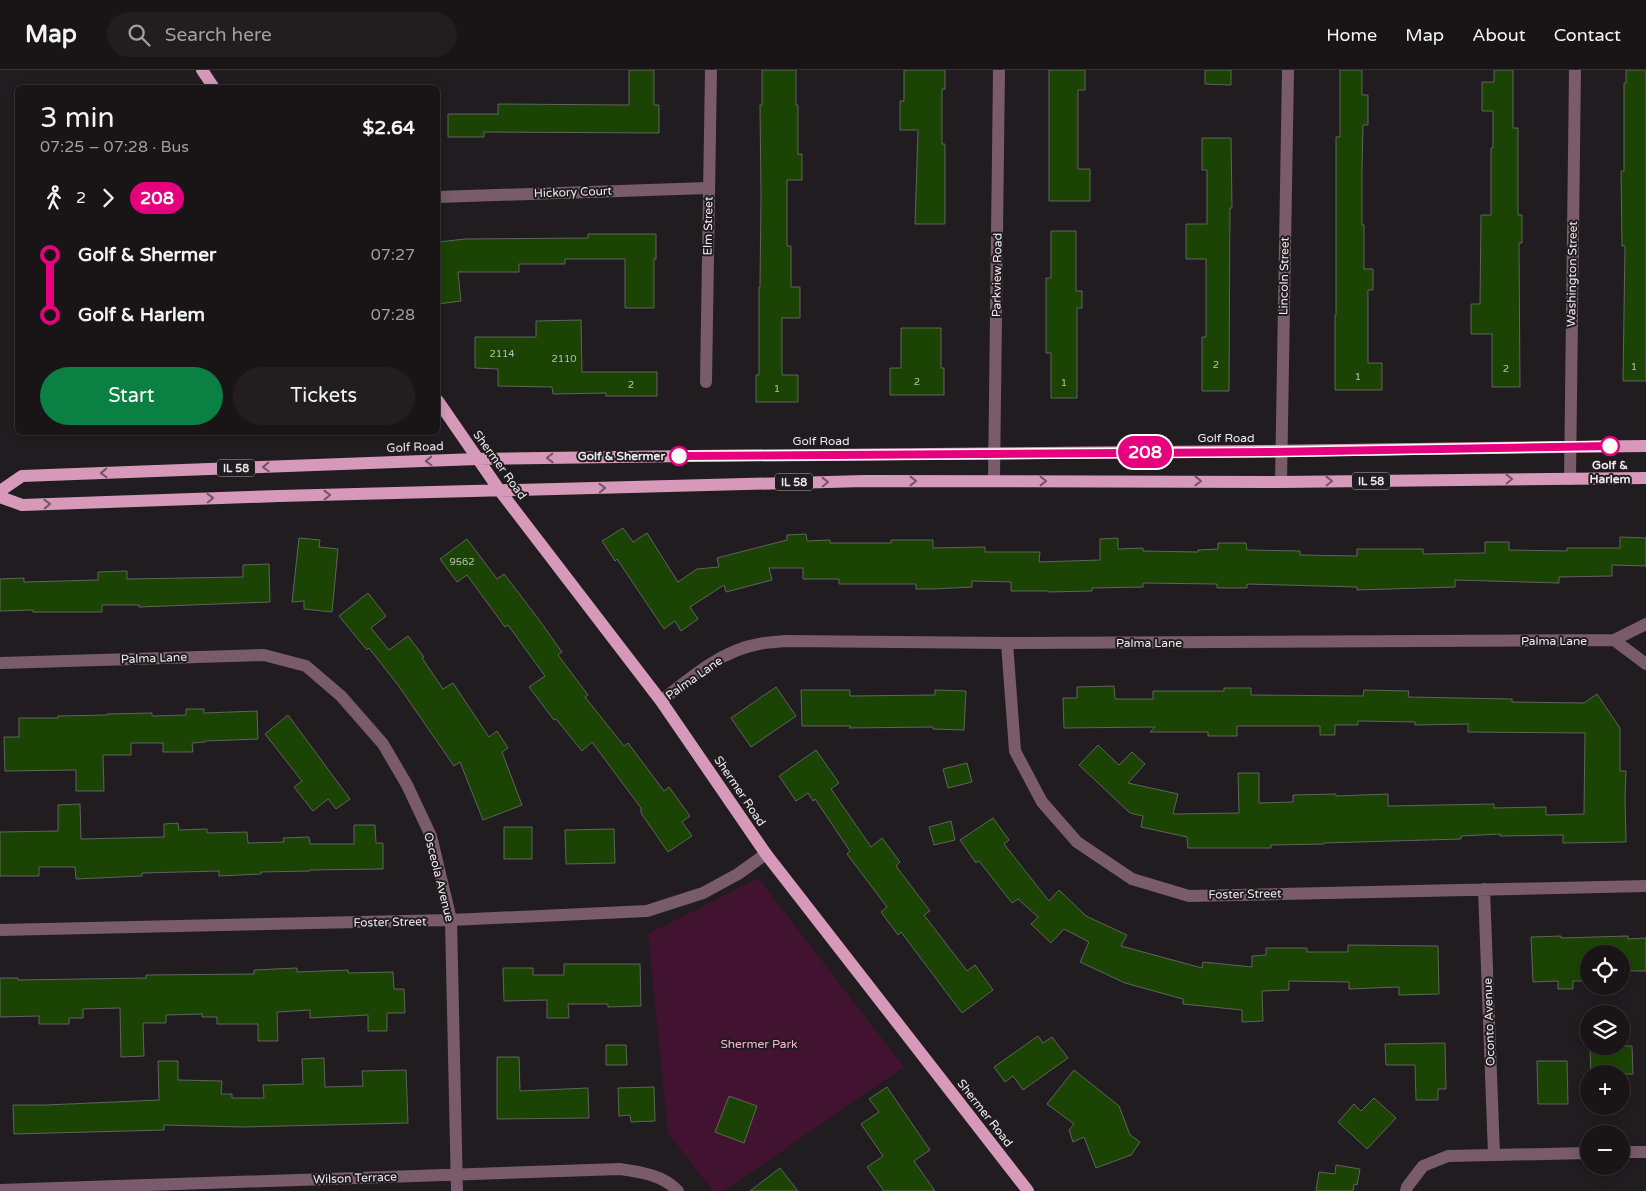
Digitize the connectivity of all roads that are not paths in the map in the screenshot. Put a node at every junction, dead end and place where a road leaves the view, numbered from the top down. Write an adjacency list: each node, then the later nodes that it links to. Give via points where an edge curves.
1 (202, 70): 6 (main road)
2 (710, 70): 7 (street, Elm Street)
3 (999, 70): 14 (street, Parkview Road)
4 (1288, 70): 13 (street, Lincoln Street)
5 (1575, 70): 12 (street, Washington Street)
6 (212, 85)
7 (708, 188): 8 (street, Hickory Court); 9 (street, Elm Street)
8 (440, 197)
9 (706, 382)
10 (440, 404): 15 (main road, Shermer Road)
11 (1646, 446): 12 (main road, Golf Road / IL 58)
12 (1570, 447): 13 (main road, Golf Road / IL 58); 17 (street, Washington Street)
13 (1281, 451): 14 (main road, Golf Road / IL 58); 19 (street, Lincoln Street)
14 (995, 453): 15 (main road, Golf Road / IL 58, one-way to 15); 18 (street, Parkview Road)
15 (477, 459): 20 (main road, Golf Road / IL 58, one-way to 20, via 22,476); 21 (main road, Shermer Road)
16 (1646, 478): 17 (main road, IL 58)
17 (1570, 479): 19 (main road, IL 58, one-way to 17)
18 (994, 480): 19 (main road, IL 58, one-way to 19); 21 (main road, IL 58, one-way to 18)
19 (1281, 482)
20 (0, 491)
21 (500, 491): 22 (main road, IL 58, one-way to 21, via 22,505); 29 (main road, Shermer Road)
22 (0, 496)
23 (1646, 624): 24 (street)
24 (1614, 640): 25 (street, Palma Lane); 27 (street)
25 (1007, 643): 29 (street, Palma Lane, via 758,644 731,652 698,672); 32 (street, Foster Street, via 1015,751 1042,802 1077,842 1132,879 1189,896)
26 (0, 663): 28 (street, Palma Lane, via 264,655)
27 (1646, 664)
28 (306, 666): 33 (street, Osceola Avenue, via 341,696 383,744 407,785 431,836)
29 (661, 701): 30 (main road, Shermer Road)
30 (766, 854): 33 (street, Foster Street, via 703,894 647,910); 43 (main road, Shermer Road)
31 (1646, 886): 32 (street, Foster Street)
32 (1484, 889): 38 (street, Oconto Avenue)
33 (451, 920): 34 (street, Foster Street); 39 (street, Osceola Avenue)
34 (0, 930)
35 (1630, 1152): 36 (street)
36 (1646, 1152)
37 (1580, 1153): 38 (street)
38 (1494, 1154): 44 (street, via 1448,1156 1423,1166)
39 (456, 1175): 40 (street, Wilson Terrace); 41 (street, Osceola Avenue); 42 (street, Wilson Terrace, via 620,1170 651,1174)
40 (0, 1190)
41 (458, 1191)
42 (678, 1191)
43 (1028, 1191)
44 (1406, 1191)

